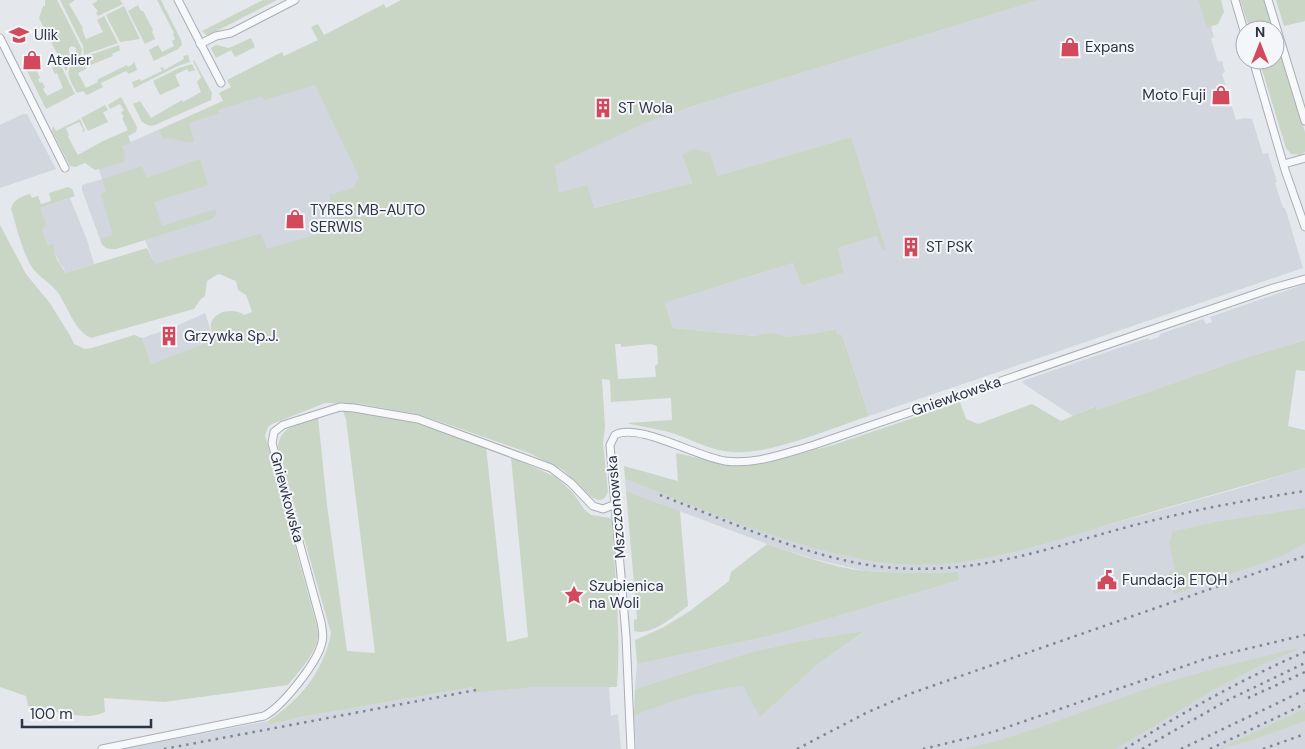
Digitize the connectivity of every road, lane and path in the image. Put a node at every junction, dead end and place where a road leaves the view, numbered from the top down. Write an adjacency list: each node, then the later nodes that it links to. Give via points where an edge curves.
1 (178, 0): 7 (street)
2 (295, 0): 7 (street, via 232,33)
3 (1235, 0): 5 (street)
4 (1268, 0): 10 (street)
5 (1241, 20)
6 (0, 38): 13 (street)
7 (200, 44): 9 (street)
8 (1256, 70): 12 (street)
9 (221, 83)
10 (1305, 121)
11 (1305, 158): 12 (street)
12 (1284, 164): 14 (street)
13 (65, 168)
14 (1305, 227)
15 (1305, 278): 16 (street, Gniewkowska, via 770,458 748,462 725,461 651,436 624,431 615,435)
16 (610, 445): 17 (street, Mszczonowska)
17 (616, 504): 18 (street, Gniewkowska, via 603,509 593,506 551,468 418,419 340,407 283,425 274,432 272,443 321,622 323,640 316,658 284,700 264,716); 19 (street, Mszczonowska)
18 (102, 749)
19 (631, 749)

